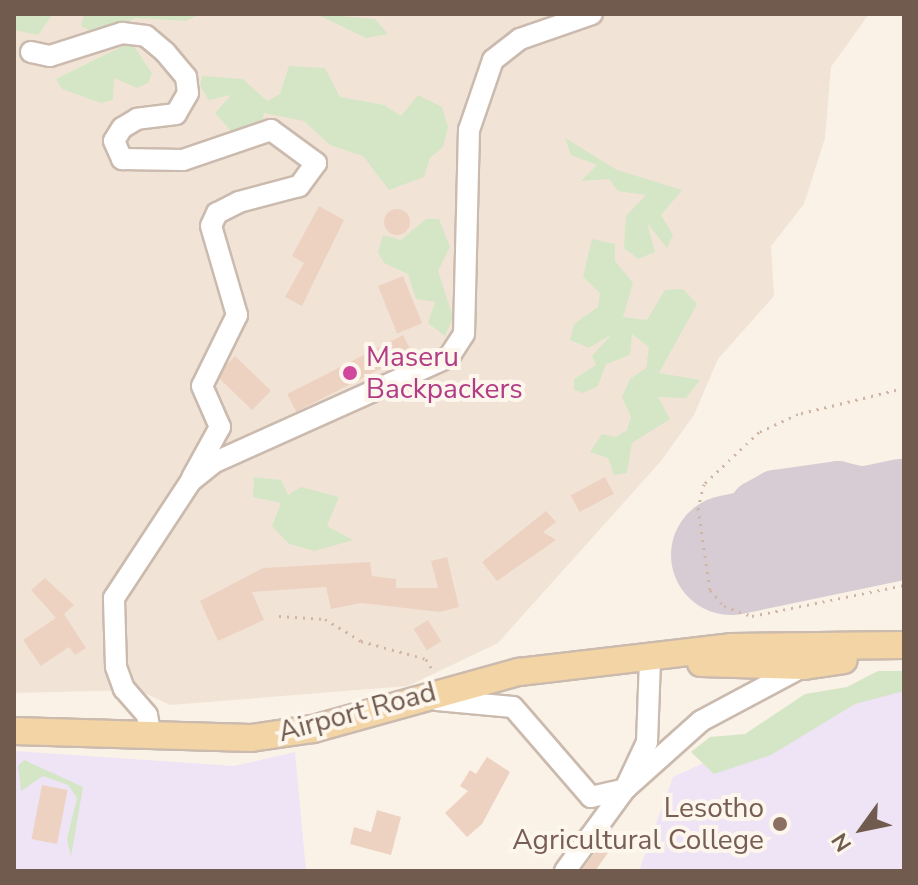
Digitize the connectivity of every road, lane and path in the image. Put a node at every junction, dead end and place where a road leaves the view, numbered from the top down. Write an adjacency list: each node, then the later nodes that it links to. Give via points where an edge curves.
1 (592, 14): 4 (street, via 520,39 493,60 469,130 464,334 449,357 242,447)
2 (31, 52): 4 (street, via 50,56 122,33 146,36 165,52 186,77 188,93 176,114 137,119 122,128 114,141 122,159 183,160 271,130 316,163 315,173 299,186 239,202 217,213 211,226 237,315 202,386 220,427)
3 (904, 388): 5 (path, via 798,414 759,432 704,484 698,508 710,590 724,606 752,616)
4 (191, 481): 14 (street, via 114,598 116,667 124,689 147,715)
5 (904, 585)
6 (279, 616): 11 (path, via 325,619 361,641 426,659 436,676)
7 (904, 645): 8 (main road, Airport Road, via 731,647)
8 (650, 659): 10 (main road, Airport Road); 11 (main road, Airport Road); 15 (street, via 647,742)
9 (904, 661): 10 (main road, Airport Road, via 826,660)
10 (804, 666): 15 (street, via 701,721)
11 (463, 684): 12 (main road, Airport Road)
12 (413, 698): 14 (main road, Airport Road, via 313,729 203,741); 15 (street, via 513,707 591,797)
13 (14, 731): 14 (main road, Airport Road)
14 (151, 738)
15 (625, 789): 16 (street)
16 (565, 871)

